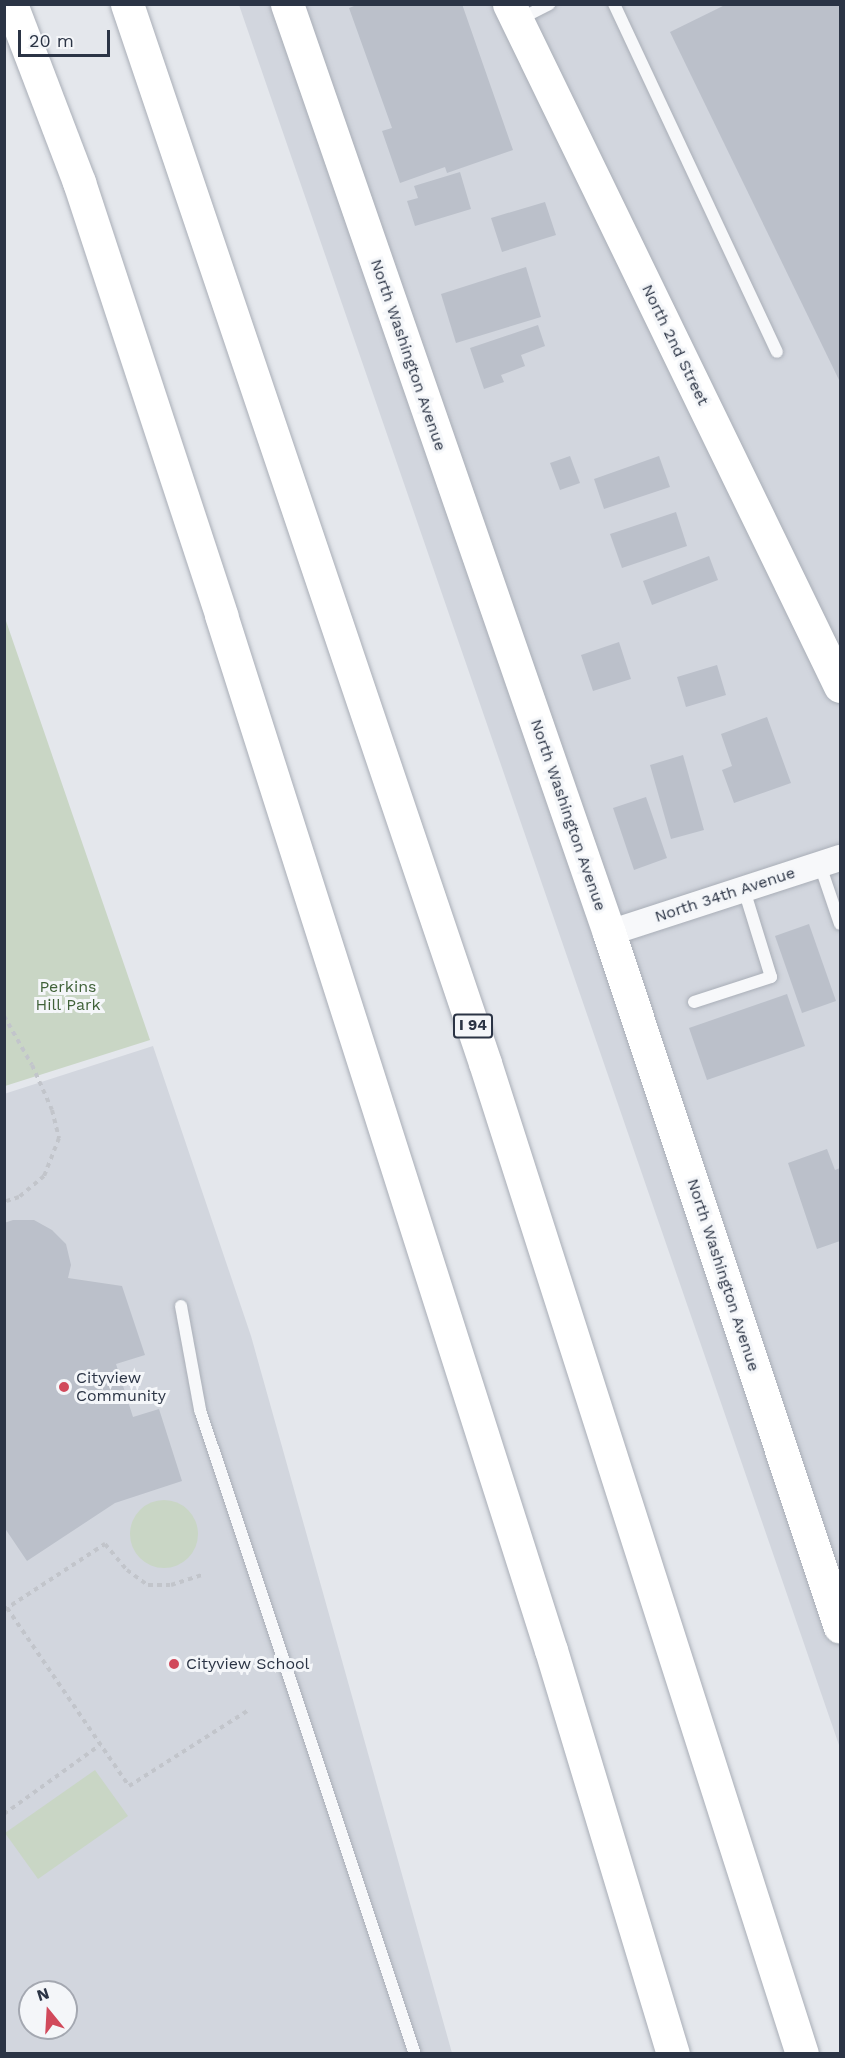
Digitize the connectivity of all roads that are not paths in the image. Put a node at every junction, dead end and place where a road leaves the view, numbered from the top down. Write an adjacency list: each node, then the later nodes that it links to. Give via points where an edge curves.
1 (11, 4): 8 (main road)
2 (127, 4): 20 (main road, I 94, via 485,1063)
3 (287, 4): 14 (main road, North Washington Avenue)
4 (549, 4): 6 (lane)
5 (614, 4): 9 (lane)
6 (513, 13): 10 (main road, North 2nd Street)
7 (4, 15): 8 (main road)
8 (57, 121): 19 (main road, via 221,615 551,1650)
9 (777, 352)
10 (840, 686)
11 (830, 861): 12 (street, North 34th Avenue); 13 (lane)
12 (744, 890): 14 (street, North 34th Avenue); 15 (lane, via 771,977)
13 (840, 924)
14 (609, 933): 17 (main road, North Washington Avenue)
15 (694, 1002)
16 (181, 1306): 18 (lane, via 200,1410)
17 (840, 1627)
18 (415, 2054)
19 (673, 2054)
20 (802, 2054)

